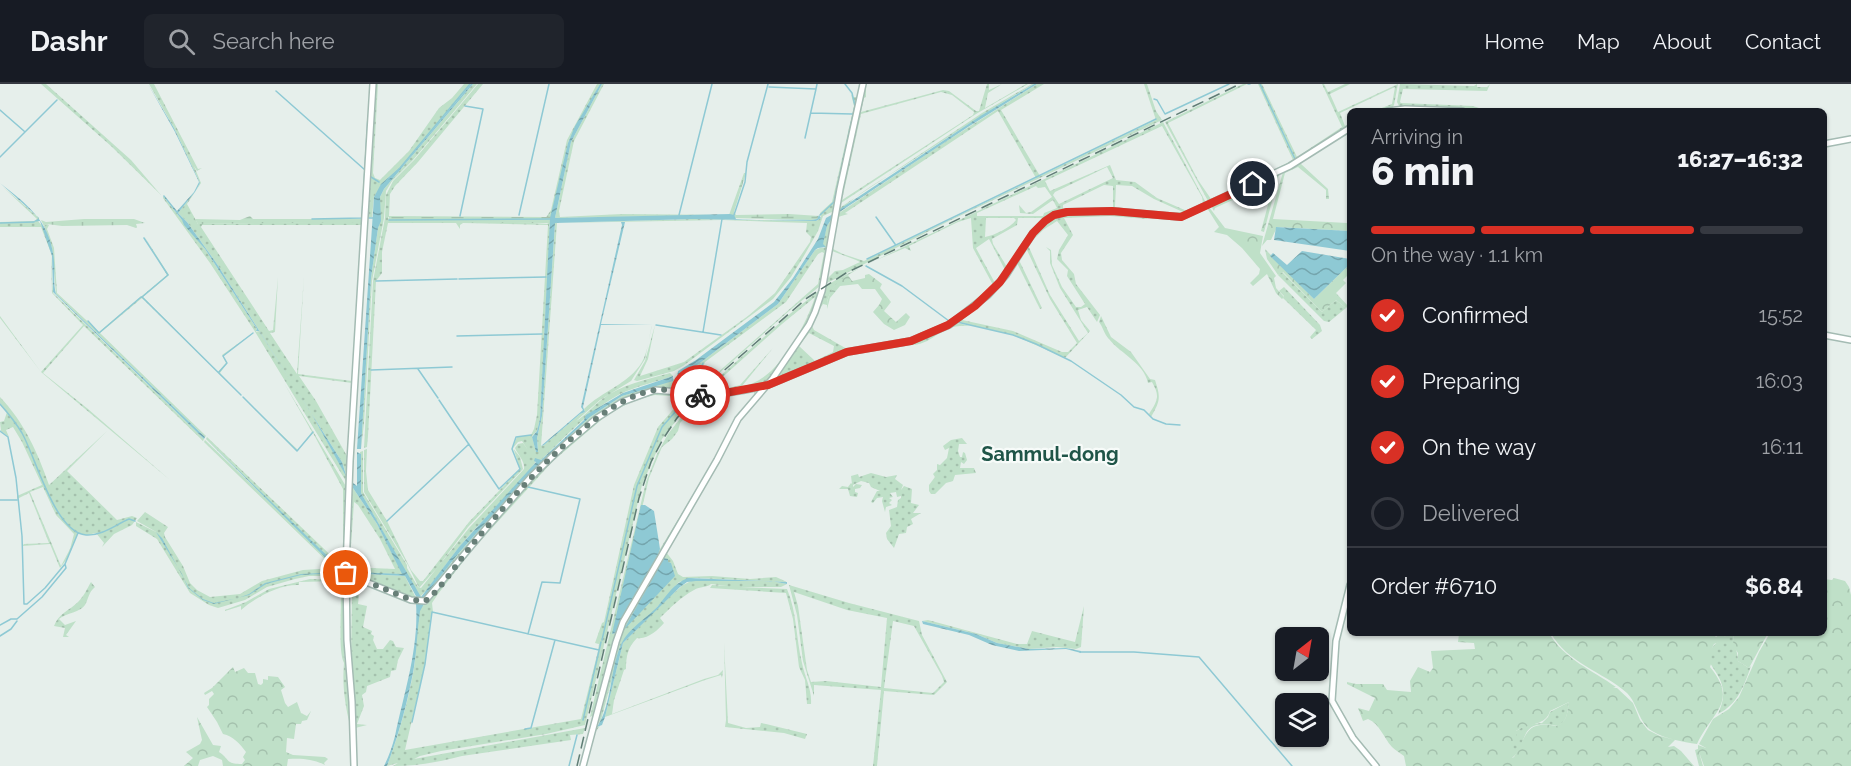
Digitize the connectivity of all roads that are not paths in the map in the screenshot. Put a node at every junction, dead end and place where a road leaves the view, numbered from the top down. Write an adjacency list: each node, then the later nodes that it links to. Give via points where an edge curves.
1 (373, 84): 9 (main road)
2 (863, 84): 8 (main road, via 820,299 809,325)
3 (1347, 130): 8 (main road, via 1290,166 1181,217 1112,211 1054,215 1033,233 1000,282 948,325 911,341 847,352)
4 (1851, 139): 5 (main road)
5 (1827, 143)
6 (1827, 336): 7 (main road)
7 (1851, 340)
8 (768, 385): 9 (main road, via 714,395 655,390 622,402 597,418 531,477 429,598 418,602); 12 (main road, via 738,419 623,621)
9 (346, 572): 11 (main road)
10 (1347, 596): 13 (main road, via 1335,641 1332,701 1353,738)
11 (354, 766)
12 (583, 766)
13 (1376, 766)

